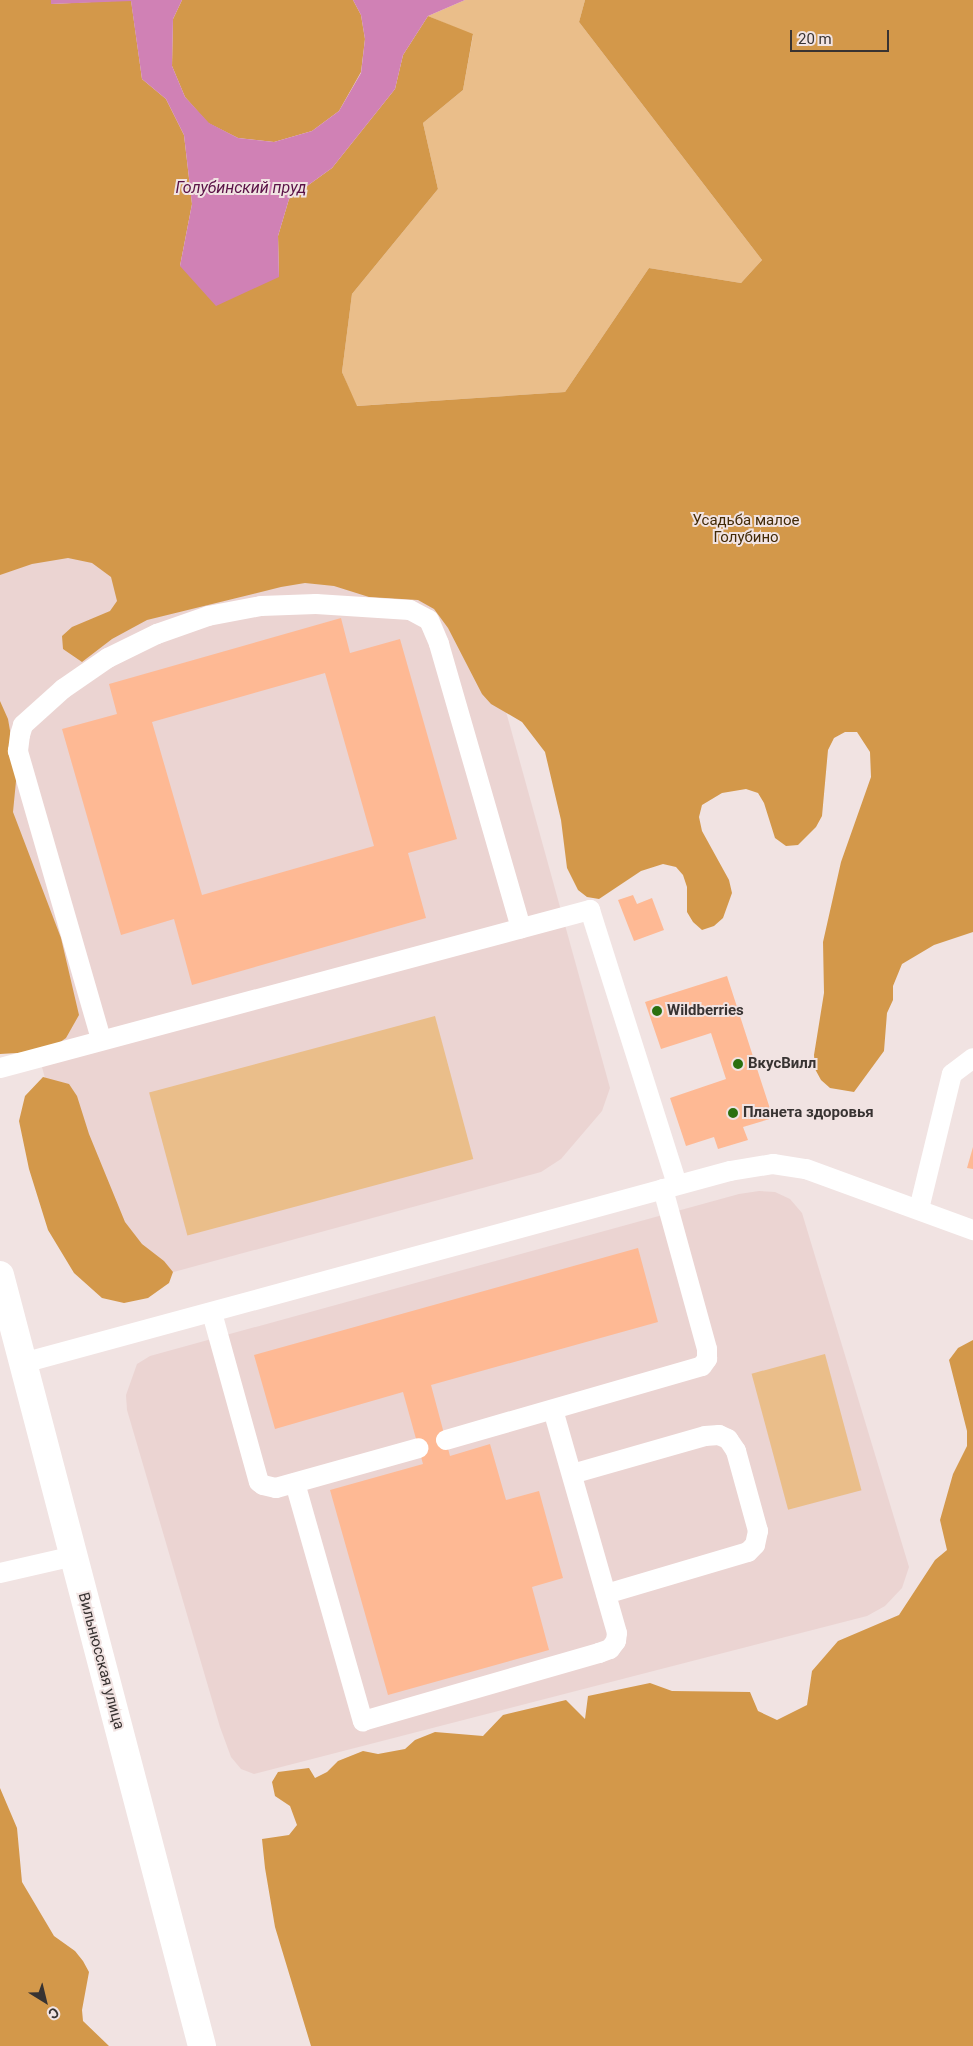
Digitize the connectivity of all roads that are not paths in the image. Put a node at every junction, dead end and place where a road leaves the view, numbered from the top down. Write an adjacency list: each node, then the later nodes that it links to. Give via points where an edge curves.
1 (521, 928): 2 (lane); 2 (lane, via 439,644 429,620 410,610 324,604 261,606 208,616 157,634 108,658 63,689 23,725 20,735 18,751); 5 (lane, via 590,910)
2 (101, 1039): 4 (lane)
3 (973, 1058): 6 (lane, via 952,1074)
4 (0, 1068)
5 (670, 1187): 6 (lane, via 730,1171 773,1164 806,1169); 9 (lane); 11 (lane, via 707,1359 691,1371)
6 (919, 1210): 7 (lane)
7 (973, 1230)
8 (1, 1281): 10 (street, Вильнюсская улица)
9 (212, 1313): 10 (lane); 15 (lane, via 259,1482 267,1488)
10 (23, 1363): 16 (street, Вильнюсская улица)
11 (553, 1410): 12 (lane); 14 (lane)
12 (446, 1440)
13 (419, 1448): 15 (lane)
14 (572, 1474): 18 (lane); 18 (lane, via 705,1436 719,1435 728,1439 736,1451 758,1530 755,1545 748,1552)
15 (295, 1483): 18 (lane, via 363,1721 610,1649 617,1633)
16 (74, 1556): 17 (lane); 19 (street, Вильнюсская улица)
17 (0, 1573)
18 (606, 1594)
19 (202, 2046)

